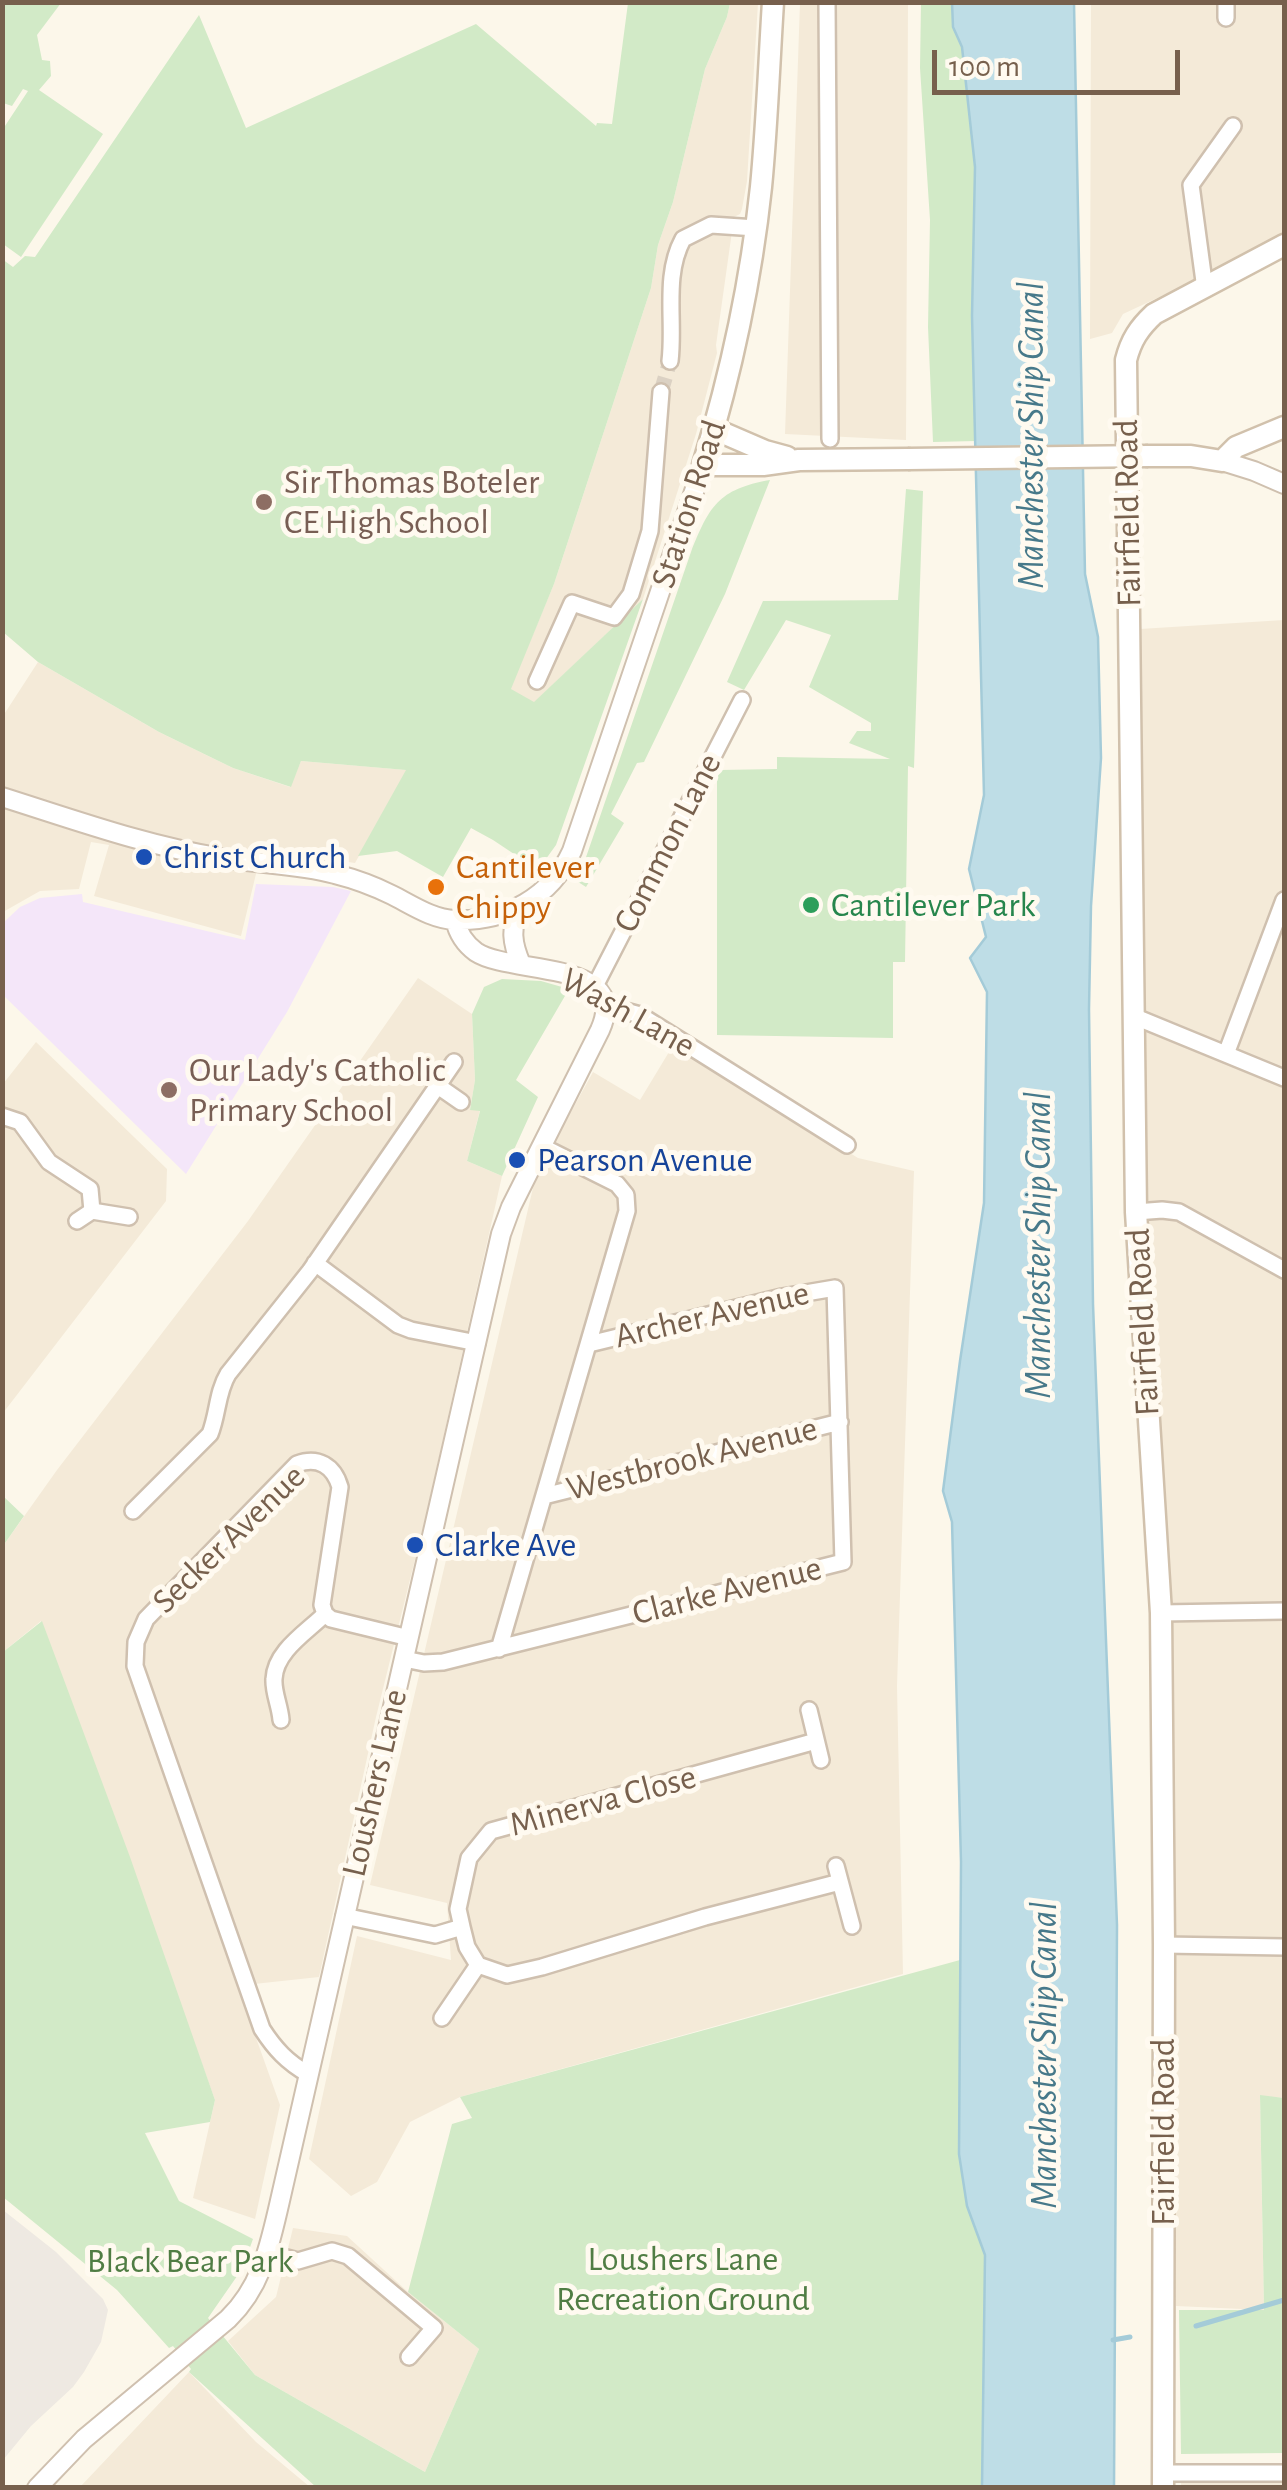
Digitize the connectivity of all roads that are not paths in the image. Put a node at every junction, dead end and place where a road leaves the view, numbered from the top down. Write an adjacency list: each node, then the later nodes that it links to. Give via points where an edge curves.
1 (772, 2): 4 (main road, Station Road)
2 (827, 2): 11 (street)
3 (1233, 126): 6 (street, via 1191,185)
4 (756, 228): 7 (street, via 710,225 683,239 670,288); 10 (main road, Station Road)
5 (1284, 245): 6 (main road, Fairfield Road)
6 (1205, 289): 25 (main road, Fairfield Road, via 1154,314 1126,360)
7 (670, 361)
8 (661, 392): 16 (street, via 650,531 630,594 614,617 572,603)
9 (1284, 428): 13 (main road, via 1236,447)
10 (714, 429): 12 (main road); 14 (main road, Station Road)
11 (830, 439)
12 (794, 459): 13 (main road, bridge, via 1191,456); 14 (main road)
13 (1222, 462): 15 (street)
14 (703, 465): 20 (street, Station Road, via 572,850 557,877)
15 (1284, 484)
16 (537, 681)
17 (742, 700): 23 (street, Common Lane)
18 (2, 797): 21 (street, via 156,844 330,872)
19 (1284, 900): 26 (street)
20 (520, 906): 21 (street, Station Road, via 494,917); 22 (street, via 512,935)
21 (455, 920): 22 (street, Wash Lane, via 475,951)
22 (522, 964): 23 (street, Wash Lane)
23 (595, 986): 24 (street, Wash Lane)
24 (607, 1006): 32 (street, Loushers Lane); 33 (street, Wash Lane, via 640,1015)
25 (1133, 1016): 26 (street); 35 (main road, Fairfield Road)
26 (1226, 1054): 28 (street)
27 (454, 1062): 29 (street)
28 (1284, 1078)
29 (438, 1086): 30 (street); 38 (street)
30 (461, 1102)
31 (2, 1116): 34 (street, via 20,1122 49,1162 90,1189)
32 (540, 1146): 41 (street, Loushers Lane, via 501,1234); 42 (street, via 617,1184 626,1195 628,1211)
33 (848, 1146)
34 (92, 1211): 36 (street); 37 (street)
35 (1136, 1212): 39 (street, via 1184,1214); 47 (main road, Fairfield Road)
36 (130, 1217)
37 (76, 1221)
38 (315, 1263): 41 (street, via 398,1325); 45 (street, via 228,1374 210,1434)
39 (1284, 1270)
40 (836, 1288): 42 (street, Archer Avenue); 43 (street, Clarke Avenue)
41 (477, 1343): 49 (street, Loushers Lane)
42 (589, 1344): 44 (street)
43 (840, 1422): 44 (street, Westbrook Avenue); 50 (street, Clarke Avenue, via 843,1562)
44 (544, 1496): 50 (street)
45 (134, 1511)
46 (1284, 1611): 47 (street)
47 (1160, 1613): 59 (main road, Fairfield Road)
48 (325, 1614): 49 (street); 53 (street, via 275,1668); 63 (street, Secker Avenue, via 340,1488 330,1468 310,1459 297,1464 146,1619 135,1666 262,2028 277,2052)
49 (409, 1638): 51 (street, Loushers Lane)
50 (499, 1648): 51 (street, Clarke Avenue, via 443,1662)
51 (404, 1659): 56 (street, Loushers Lane)
52 (809, 1710): 54 (street)
53 (281, 1720)
54 (816, 1741): 55 (street); 58 (street, Minerva Close, via 491,1831 469,1858 458,1908)
55 (821, 1760)
56 (344, 1916): 58 (street, via 435,1935); 63 (street, Loushers Lane)
57 (852, 1926): 61 (street, via 838,1874 542,1967 506,1974)
58 (462, 1927): 61 (street, Minerva Close)
59 (1164, 1946): 60 (street); 67 (main road, Fairfield Road)
60 (1284, 1947)
61 (478, 1965): 62 (street)
62 (442, 2018)
63 (308, 2074): 64 (street, Loushers Lane)
64 (267, 2253): 65 (street, via 298,2261 332,2251 348,2256 434,2328); 68 (street, Loushers Lane, via 239,2309 92,2432)
65 (408, 2357)
66 (1284, 2473): 67 (street)
67 (1163, 2480)
68 (37, 2488)

